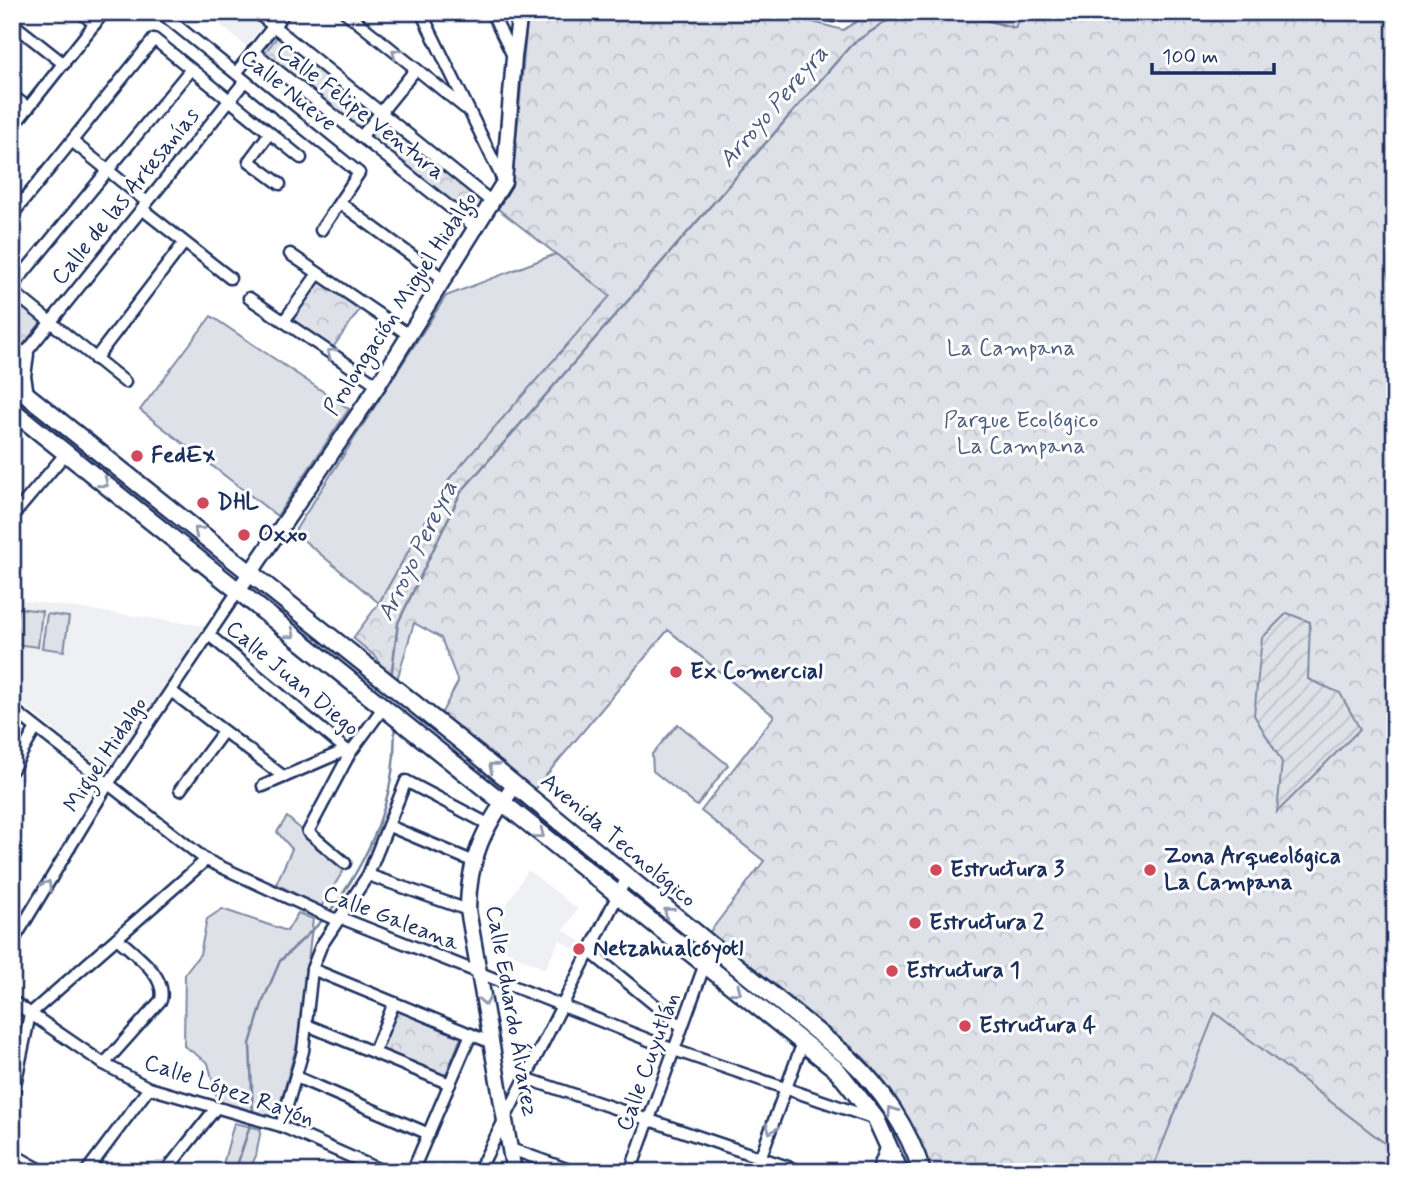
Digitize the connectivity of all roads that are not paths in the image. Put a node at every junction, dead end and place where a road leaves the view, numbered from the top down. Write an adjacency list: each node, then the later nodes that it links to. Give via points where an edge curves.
1 (80, 12): 13 (street)
2 (104, 12): 13 (street)
3 (160, 12): 20 (street, Calle Nueve)
4 (256, 12): 14 (street)
5 (285, 12): 14 (street)
6 (345, 12): 19 (street, one-way to 6)
7 (421, 12): 25 (street)
8 (491, 12): 16 (street)
9 (520, 12): 16 (main road, Prolongación Miguel Hidalgo)
10 (813, 12): 11 (street)
11 (836, 14)
12 (12, 23): 17 (street)
13 (95, 24): 17 (street)
14 (274, 26): 15 (street); 26 (street)
15 (253, 51): 20 (street); 29 (street, Calle Felipe Ventura)
16 (514, 57): 33 (main road, Prolongación Miguel Hidalgo)
17 (64, 64): 24 (street)
18 (191, 69): 23 (street); 30 (street, via 154,39); 32 (street)
19 (416, 69): 25 (street); 26 (street)
20 (236, 74): 21 (street, Calle Nueve)
21 (244, 81): 23 (street, Calle de las Artesanías); 35 (street, Calle Nueve, via 359,173)
22 (12, 95): 24 (street)
23 (228, 101): 28 (street); 37 (street, Calle de las Artesanías)
24 (28, 108): 27 (street)
25 (468, 111): 33 (street)
26 (381, 113): 29 (street); 36 (street)
27 (12, 128)
28 (269, 134): 31 (street); 34 (street, via 249,161)
29 (361, 137): 39 (street, Calle Felipe Ventura)
30 (73, 142): 32 (street); 38 (street)
31 (301, 158)
32 (107, 169): 37 (street); 46 (street)
33 (504, 183): 36 (main road, Prolongación Miguel Hidalgo)
34 (281, 184)
35 (340, 203): 40 (street); 45 (street)
36 (493, 203): 39 (main road, Prolongación Miguel Hidalgo)
37 (145, 205): 41 (street); 49 (street, Calle de las Artesanías)
38 (12, 215)
39 (476, 228): 45 (main road, Prolongación Miguel Hidalgo)
40 (321, 230)
41 (184, 243): 44 (street); 52 (street)
42 (290, 254): 43 (street)
43 (317, 275): 48 (street); 50 (street)
44 (230, 278)
45 (444, 279): 50 (main road, Prolongación Miguel Hidalgo)
46 (12, 289): 49 (street)
47 (249, 299): 48 (street)
48 (284, 321): 56 (street, one-way to 48)
49 (50, 323): 51 (street, Calle de las Artesanías); 52 (street)
50 (409, 335): 56 (main road, Prolongación Miguel Hidalgo)
51 (25, 354): 53 (street, Calle de las Artesanías); 57 (main road)
52 (95, 359): 54 (street)
53 (12, 370)
54 (125, 382)
55 (12, 383): 57 (main road, Avenida Tecnológico)
56 (378, 385): 63 (main road, Prolongación Miguel Hidalgo)
57 (25, 394): 59 (main road, Avenida Tecnológico)
58 (12, 410): 60 (main road, Avenida Tecnológico)
59 (92, 446): 61 (main road); 63 (main road, Avenida Tecnológico, one-way to 59)
60 (66, 453): 61 (main road, Avenida Tecnológico); 62 (street)
61 (81, 464): 64 (main road, Avenida Tecnológico, one-way to 64)
62 (13, 515)
63 (251, 573): 64 (main road, Prolongación Miguel Hidalgo); 75 (main road, Avenida Tecnológico, one-way to 63)
64 (238, 591): 65 (street, Miguel Hidalgo); 68 (main road, Avenida Tecnológico, one-way to 68)
65 (209, 635): 66 (street, Miguel Hidalgo); 71 (street, Calle Juan Diego)
66 (170, 691): 70 (street); 74 (street, Miguel Hidalgo)
67 (12, 709): 69 (street, Calle Galeana)
68 (385, 710): 71 (street); 78 (main road, Avenida Tecnológico)
69 (36, 729): 72 (street); 74 (street, Calle Galeana)
70 (223, 732): 73 (street); 77 (street)
71 (348, 752): 73 (street); 83 (street, via 308,832)
72 (12, 770)
73 (284, 777): 76 (street)
74 (108, 784): 81 (street, Calle Galeana); 90 (street, Miguel Hidalgo, one-way to 74)
75 (514, 785): 78 (main road, Calle Eduardo Álvarez); 85 (main road, Avenida Tecnológico)
76 (263, 786)
77 (180, 790)
78 (501, 803): 79 (main road, Calle Eduardo Álvarez); 86 (main road, Avenida Tecnológico, one-way to 86)
79 (488, 824): 80 (street, via 406,781); 82 (main road, Calle Eduardo Álvarez)
80 (390, 826): 82 (street); 84 (street)
81 (206, 860): 88 (street, Calle Galeana); 89 (street)
82 (472, 861): 87 (main road, Calle Eduardo Álvarez)
83 (345, 863)
84 (368, 875): 87 (street); 88 (street)
85 (626, 878): 86 (street); 91 (main road, Avenida Tecnológico, one-way to 85)
86 (617, 894): 92 (street); 93 (main road, Avenida Tecnológico)
87 (468, 910): 95 (main road, Calle Eduardo Álvarez)
88 (337, 919): 94 (street); 95 (street, Calle Galeana)
89 (117, 938): 99 (street); 107 (street, via 164,990 161,1000)
90 (12, 943)
91 (711, 947): 93 (street, Calle Cuyutlán); 137 (main road, Avenida Tecnológico, one-way to 91, via 895,1114 869,1077)
92 (589, 951): 98 (street); 101 (street)
93 (704, 965): 101 (street, Calle Cuyutlán); 103 (main road, Avenida Tecnológico, one-way to 103)
94 (312, 969): 97 (street); 100 (street)
95 (480, 974): 98 (street, Calle Galeana); 104 (main road, Calle Eduardo Álvarez, one-way to 104)
96 (12, 1002): 99 (street, Calle López Rayón)
97 (394, 1003): 102 (street); 106 (street)
98 (562, 1005): 105 (street, Calle Galeana); 109 (street)
99 (30, 1014): 107 (street, Calle López Rayón); 113 (street)
100 (307, 1025): 106 (street); 108 (street)
101 (682, 1027): 105 (street, Calle Cuyutlán)
102 (471, 1034): 104 (street); 110 (street)
103 (803, 1042): 112 (street); 116 (main road, Avenida Tecnológico, via 837,1070)
104 (492, 1043): 115 (main road, Calle Eduardo Álvarez)
105 (674, 1049): 112 (street, Calle Galeana); 117 (street, Calle Cuyutlán)
106 (374, 1052): 110 (street)
107 (104, 1064): 111 (street, Calle López Rayón)
108 (296, 1077): 118 (street); 119 (street)
109 (525, 1078): 115 (street); 117 (street)
110 (450, 1084): 119 (street)
111 (149, 1088): 114 (street, Calle López Rayón); 125 (street)
112 (786, 1088): 116 (street, Calle Galeana); 123 (street, one-way to 123)
113 (12, 1099)
114 (216, 1108): 118 (street, Calle López Rayón); 126 (street)
115 (506, 1116): 121 (main road, Calle Eduardo Álvarez); 129 (street)
116 (876, 1119): 120 (main road, Avenida Tecnológico)
117 (648, 1120): 123 (street); 132 (street, Calle Cuyutlán)
118 (281, 1126): 127 (street, Calle López Rayón)
119 (429, 1134): 128 (street)
120 (888, 1142): 135 (street); 136 (main road, Avenida Tecnológico)
121 (511, 1149): 130 (main road, Calle Eduardo Álvarez); 131 (street)
122 (12, 1154): 124 (street)
123 (760, 1157): 133 (street); 134 (street)
124 (45, 1172)
125 (86, 1172)
126 (165, 1172)
127 (384, 1172)
128 (412, 1172)
129 (478, 1172)
130 (514, 1172)
131 (575, 1172)
132 (630, 1172)
133 (755, 1172)
134 (803, 1172)
135 (877, 1172)
136 (900, 1172)
137 (922, 1172)

